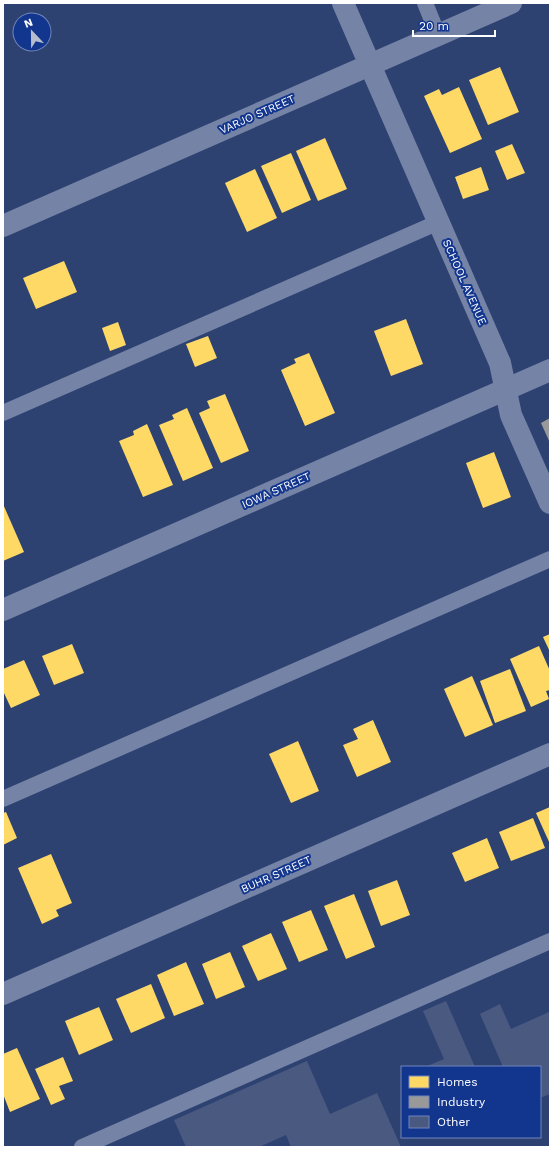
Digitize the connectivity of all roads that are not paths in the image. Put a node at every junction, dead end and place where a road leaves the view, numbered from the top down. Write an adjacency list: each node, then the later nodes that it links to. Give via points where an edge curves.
1 (343, 3): 5 (street, SCHOOL AVENUE)
2 (425, 3): 4 (lane)
3 (511, 3): 4 (street, VARJO STREET)
4 (438, 35): 5 (street, VARJO STREET)
5 (370, 64): 6 (street, SCHOOL AVENUE); 7 (street, VARJO STREET)
6 (439, 222): 9 (street, SCHOOL AVENUE, via 500,363); 10 (lane)
7 (3, 226)
8 (550, 370): 9 (street, IOWA STREET)
9 (505, 390): 11 (street, SCHOOL AVENUE, via 511,415); 13 (street, IOWA STREET)
10 (3, 413)
11 (550, 503)
12 (550, 559): 15 (lane)
13 (3, 610)
14 (550, 754): 17 (street, BUHR STREET)
15 (3, 799)
16 (550, 941): 18 (lane)
17 (3, 994)
18 (82, 1147)

